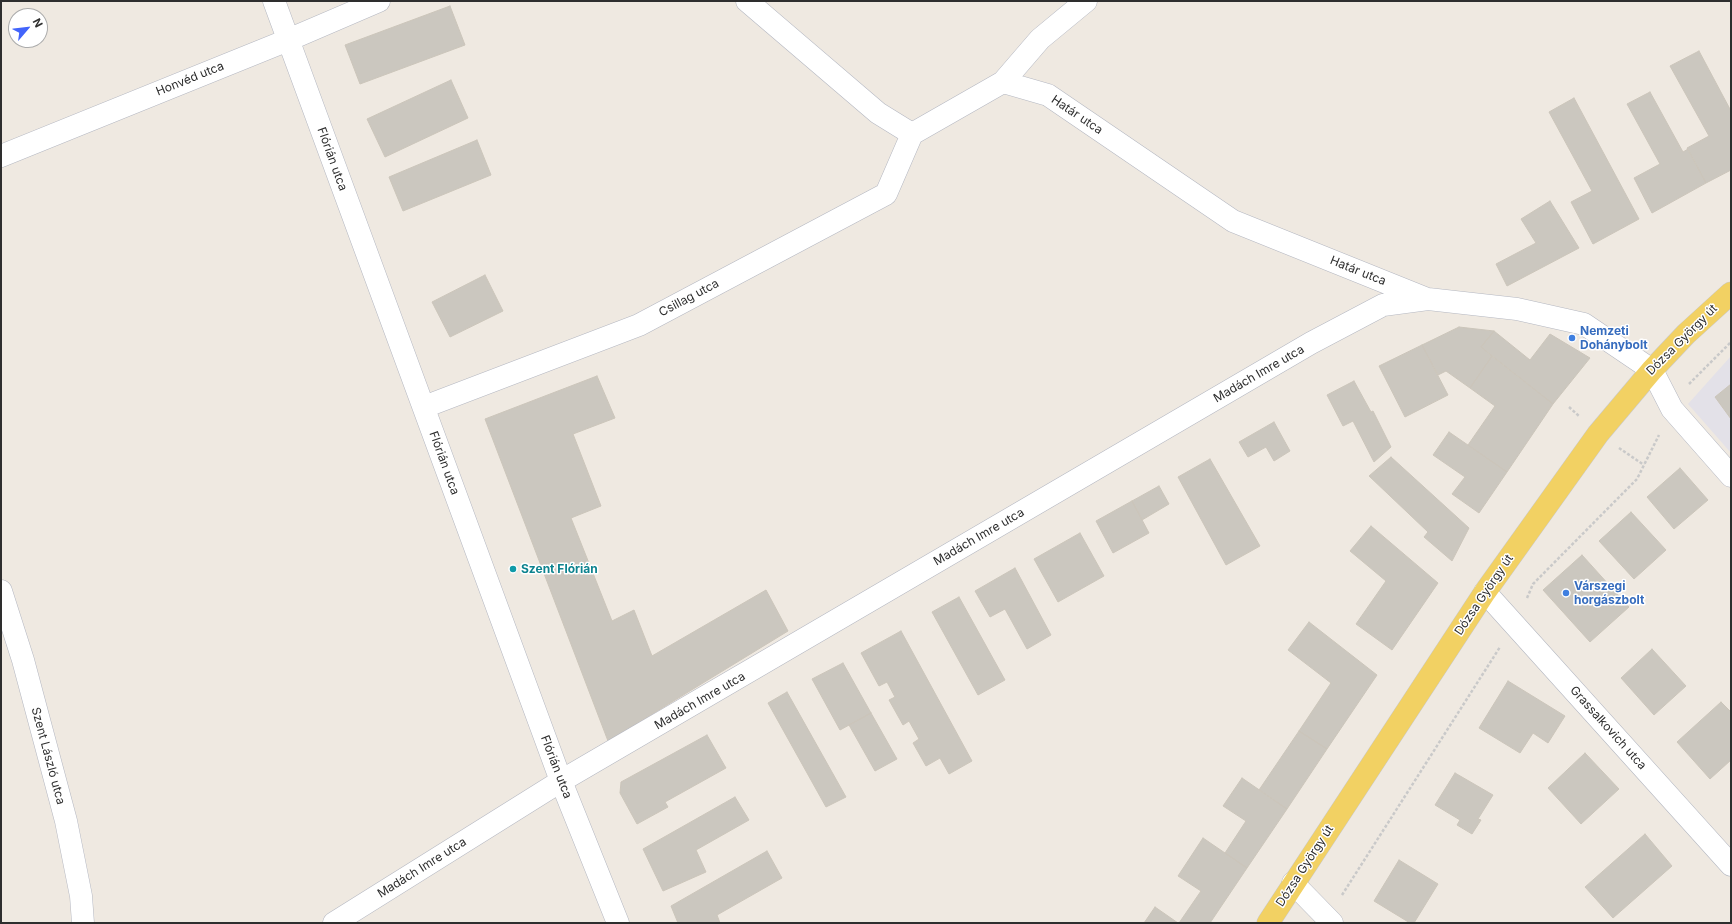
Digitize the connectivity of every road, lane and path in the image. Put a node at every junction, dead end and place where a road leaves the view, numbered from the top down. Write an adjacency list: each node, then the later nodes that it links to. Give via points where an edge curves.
1 (274, 1): 5 (street, Flórián utca)
2 (379, 1): 5 (street, Honvéd utca)
3 (747, 1): 7 (street, via 878,113)
4 (1086, 1): 6 (street, via 1040,38)
5 (288, 40): 8 (street, Honvéd utca); 12 (street, Flórián utca)
6 (1003, 82): 7 (street); 10 (street, Határ utca, via 1048,95 1233,220)
7 (912, 134): 12 (street, Csillag utca, via 886,194 639,325)
8 (1, 156)
9 (1731, 293): 11 (main road, Dózsa György út, via 1686,334)
10 (1428, 300): 11 (street, Madách Imre utca, via 1517,309 1584,324); 16 (street, Madách Imre utca, via 1384,305 1311,343)
11 (1652, 370): 13 (street, via 1672,409); 15 (main road, Dózsa György út, via 1598,434)
12 (424, 407): 16 (street, Flórián utca)
13 (1731, 476)
14 (1, 591): 19 (street, Szent László utca, via 23,660 66,821 81,896)
15 (1485, 592): 17 (street, Grassalkovich utca); 18 (main road, Dózsa György út)
16 (561, 781): 20 (street, Madách Imre utca); 21 (street, Flórián utca)
17 (1731, 865)
18 (1293, 883): 22 (main road, Dózsa György út); 23 (street)
19 (83, 923)
20 (334, 923)
21 (618, 923)
22 (1268, 923)
23 (1332, 923)

